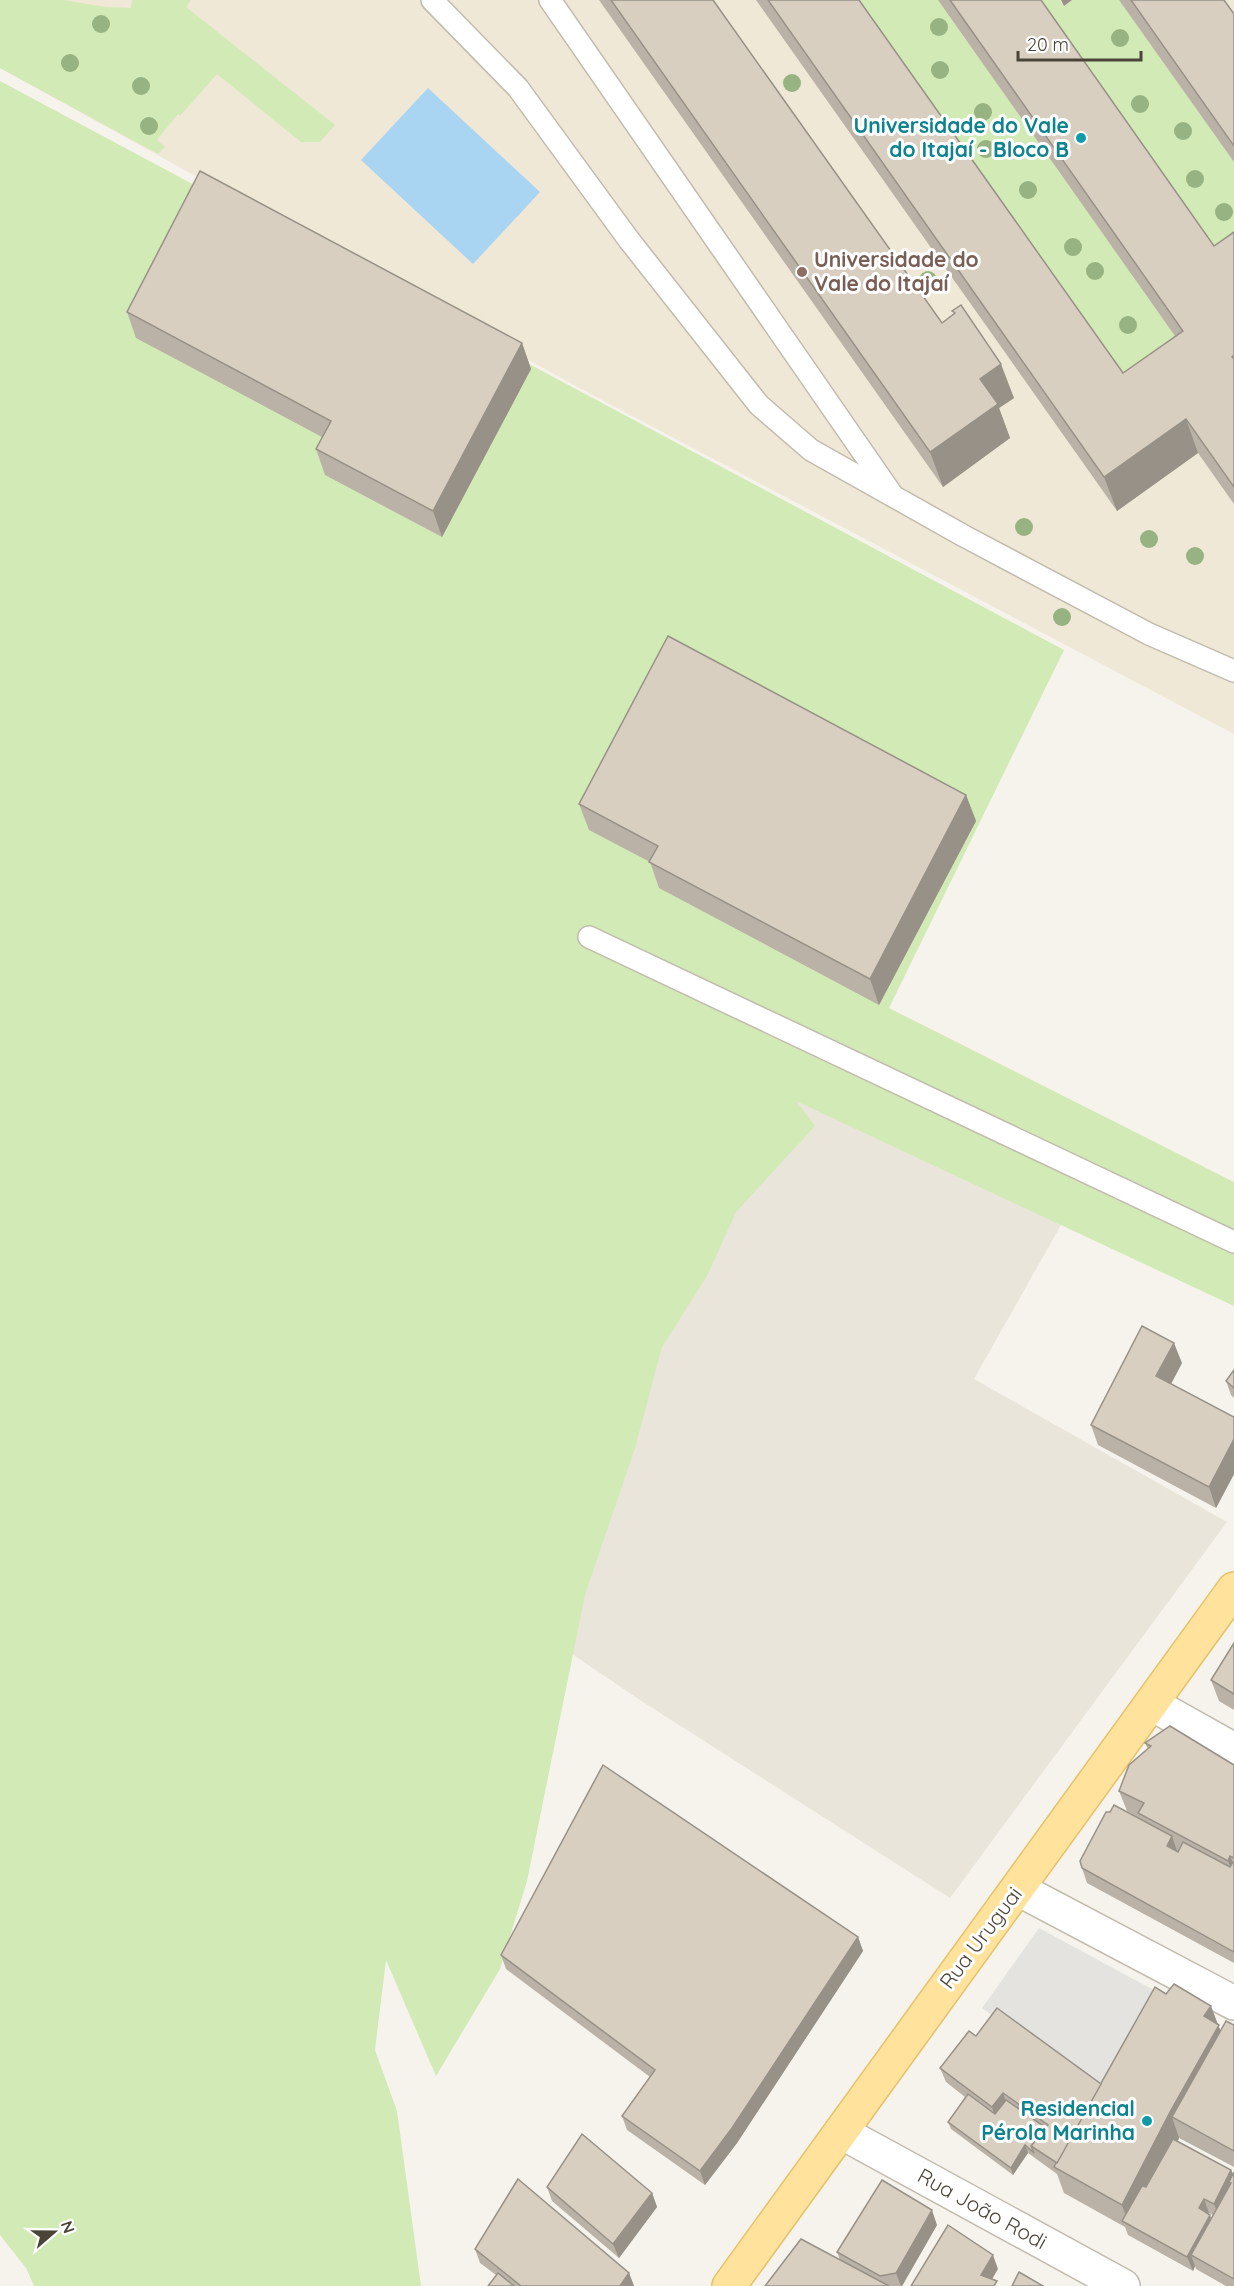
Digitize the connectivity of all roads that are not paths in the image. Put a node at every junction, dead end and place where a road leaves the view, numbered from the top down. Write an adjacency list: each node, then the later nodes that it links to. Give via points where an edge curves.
1 (432, 0): 3 (lane, via 518,88 629,240 759,405 811,450)
2 (550, 0): 3 (lane)
3 (894, 497): 4 (lane, via 1149,634)
4 (1234, 671)
5 (589, 937): 6 (lane)
6 (1234, 1242)
7 (1234, 1589): 8 (main road, Rua Uruguai)
8 (1152, 1704): 9 (street); 10 (main road, Rua Uruguai)
9 (1234, 1750)
10 (1018, 1889): 11 (street); 12 (main road, Rua Uruguai)
11 (1234, 2003)
12 (841, 2132): 13 (main road, Rua Uruguai); 14 (street, Rua João Rodi)
13 (729, 2286)
14 (1123, 2286)

